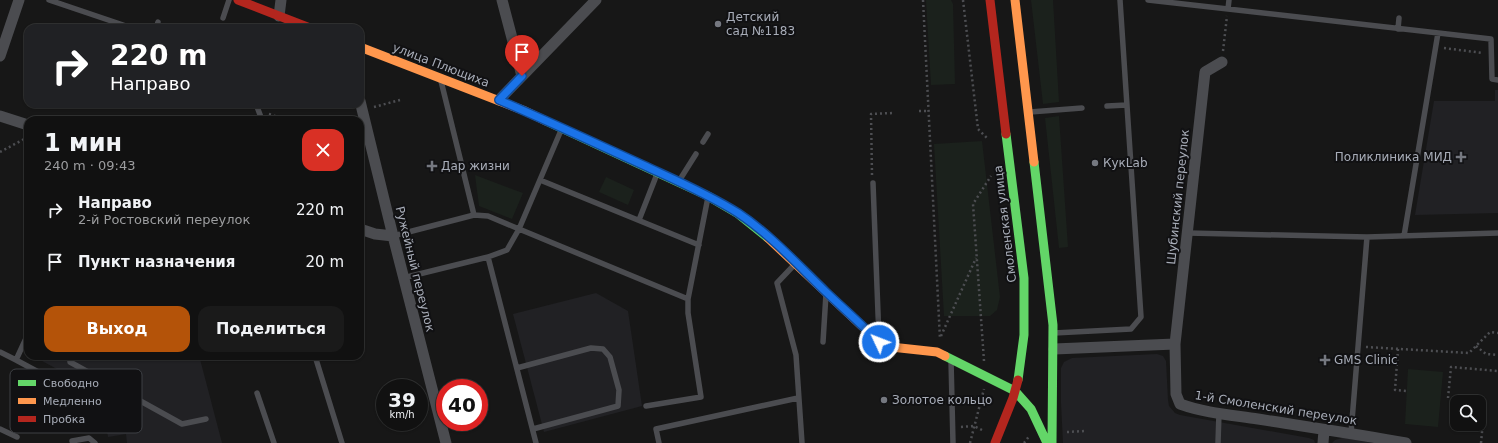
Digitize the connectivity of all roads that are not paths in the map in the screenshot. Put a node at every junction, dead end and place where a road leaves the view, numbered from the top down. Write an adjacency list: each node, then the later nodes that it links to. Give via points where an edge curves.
1 (19, 0): 24 (street)
2 (49, 0): 19 (lane)
3 (229, 0): 17 (lane)
4 (238, 0): 15 (main road)
5 (281, 0): 15 (street)
6 (502, 0): 26 (street)
7 (596, 0): 26 (street)
8 (990, 0): 75 (main road, Смоленская улица, via 1024,278 1024,333)
9 (1015, 0): 16 (main road)
10 (1018, 0): 16 (main road)
11 (1120, 0): 30 (lane)
12 (1148, 0): 14 (lane)
13 (1229, 0): 14 (lane)
14 (1228, 9): 21 (lane)
15 (279, 16): 20 (main road)
16 (1017, 16): 33 (main road)
17 (223, 18)
18 (1399, 18): 21 (lane)
19 (120, 24)
20 (300, 24)
21 (1398, 29): 22 (lane)
22 (1438, 33): 28 (lane, via 1491,39 1492,79); 53 (lane)
23 (364, 49): 27 (main road, улица Плющиха)
24 (0, 56)
25 (1222, 62): 50 (street, Шубинский переулок, via 1205,72)
26 (522, 76): 29 (street)
27 (440, 78): 29 (main road, улица Плющиха); 46 (lane)
28 (1498, 80)
29 (499, 100): 37 (main road, улица Плющиха)
30 (1127, 105): 31 (lane); 61 (lane, via 1141,317 1131,329)
31 (1107, 106)
32 (1082, 108): 33 (lane)
33 (1028, 112): 61 (main road)
34 (0, 116): 36 (street)
35 (364, 118): 52 (street, Ружейный переулок)
36 (24, 124)
37 (562, 127): 41 (main road, улица Плющиха); 42 (lane)
38 (708, 134): 39 (lane)
39 (703, 142)
40 (696, 154): 43 (lane)
41 (658, 172): 43 (main road, улица Плющиха); 47 (lane)
42 (540, 180): 47 (lane); 48 (lane)
43 (679, 182): 45 (main road, улица Плющиха)
44 (873, 183): 63 (lane)
45 (708, 196): 55 (lane); 57 (main road, улица Плющиха, via 760,230)
46 (474, 215): 48 (lane, via 488,216); 52 (lane)
47 (639, 220): 55 (lane)
48 (519, 229): 56 (lane, via 507,250); 60 (lane)
49 (364, 231): 52 (street)
50 (1188, 233): 54 (lane); 65 (street, Шубинский переулок)
51 (1498, 233): 53 (lane)
52 (393, 236): 58 (street, Ружейный переулок)
53 (1404, 236): 54 (lane)
54 (1367, 237): 85 (lane)
55 (699, 245): 60 (lane)
56 (488, 257): 58 (lane); 72 (lane)
57 (796, 262): 59 (main road, улица Плющиха); 77 (lane, via 777,283 796,355)
58 (403, 278): 92 (street, Ружейный переулок)
59 (826, 292): 62 (lane); 63 (main road, улица Плющиха)
60 (688, 299): 79 (lane, via 701,397)
61 (1053, 333): 66 (main road)
62 (823, 342)
63 (879, 342): 68 (main road, улица Плющиха, via 902,350 937,352)
64 (24, 343): 69 (lane)
65 (1175, 344): 66 (street); 80 (street, 1-й Смоленский переулок, via 1176,394 1180,404)
66 (1054, 349): 99 (main road)
67 (0, 352): 69 (lane)
68 (951, 358): 75 (main road, улица Плющиха); 96 (lane)
69 (16, 360): 73 (lane)
70 (70, 360): 74 (lane)
71 (316, 360): 91 (lane)
72 (517, 368): 83 (lane); 83 (lane, via 592,348 602,349 610,357 619,390 618,406)
73 (33, 369)
74 (83, 369)
75 (1015, 391): 97 (main road, Смоленская улица); 98 (main road, улица Плющиха, via 1033,411)
76 (257, 393): 90 (lane)
77 (798, 398): 94 (lane, via 656,429); 95 (lane)
78 (142, 402): 81 (lane, via 182,424)
79 (646, 406)
80 (1219, 413): 84 (street, 1-й Смоленский переулок); 100 (lane)
81 (206, 419)
82 (0, 429): 86 (lane)
83 (532, 429): 93 (lane)
84 (1324, 430): 85 (street, 1-й Смоленский переулок); 101 (street)
85 (1351, 433): 87 (street, 1-й Смоленский переулок)
86 (17, 437)
87 (1366, 439): 102 (street, 1-й Смоленский переулок)
88 (72, 441): 89 (lane, via 89,438)
89 (94, 443)
90 (274, 443)
91 (342, 443)
92 (446, 443)
93 (536, 443)
94 (659, 443)
95 (802, 443)
96 (953, 443)
97 (995, 443)
98 (1047, 443)
99 (1052, 443)
100 (1218, 443)
101 (1323, 443)
102 (1406, 443)

